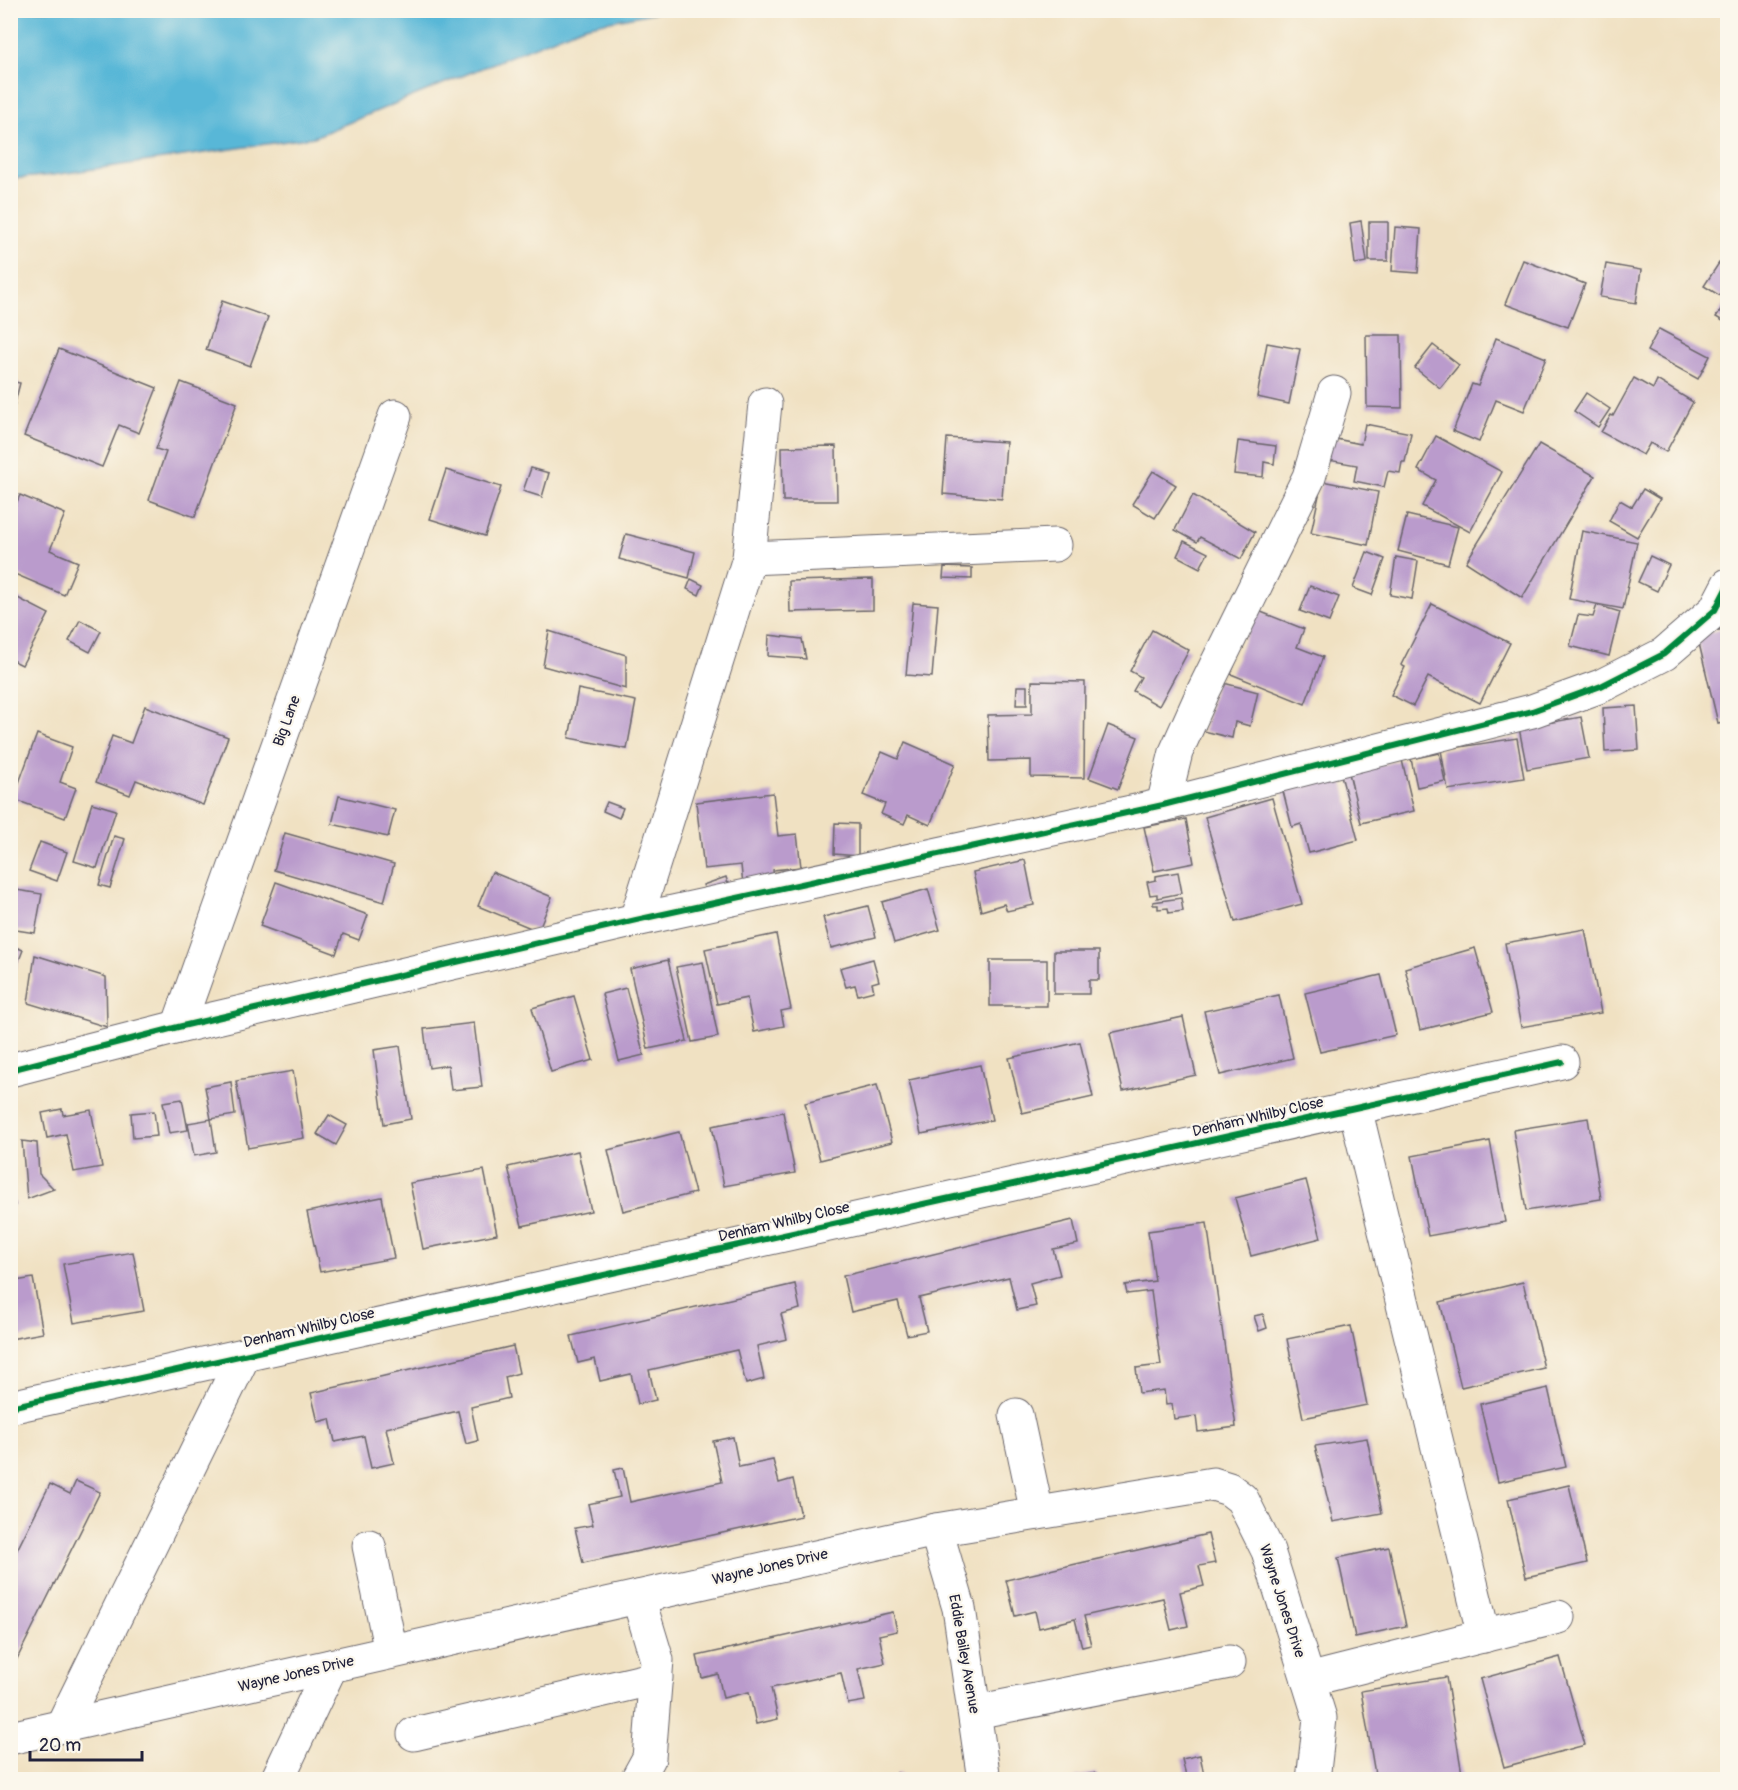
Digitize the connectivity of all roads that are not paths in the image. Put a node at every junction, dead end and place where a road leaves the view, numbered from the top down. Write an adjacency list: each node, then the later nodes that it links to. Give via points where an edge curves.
1 (1334, 393): 7 (street, via 1309,477 1176,752)
2 (765, 404): 5 (street)
3 (395, 416): 9 (street, Big Lane)
4 (1055, 545): 5 (street)
5 (749, 558): 8 (street)
6 (1728, 585): 7 (street, via 1715,610 1664,654 1601,686 1532,711)
7 (1162, 805): 8 (street)
8 (636, 920): 9 (street)
9 (178, 1027): 11 (street)
10 (1562, 1062): 12 (street, Denham Whilby Close)
11 (10, 1070)
12 (1355, 1108): 13 (street, Denham Whilby Close); 21 (street)
13 (244, 1354): 14 (street, Denham Whilby Close); 28 (street)
14 (10, 1407)
15 (1016, 1415): 16 (street)
16 (1037, 1513): 17 (street, Wayne Jones Drive); 26 (street, Wayne Jones Drive, via 1213,1484 1229,1489 1242,1499 1268,1551)
17 (936, 1530): 19 (street, Wayne Jones Drive); 27 (street, Eddie Bailey Avenue, via 960,1608)
18 (369, 1546): 22 (street)
19 (638, 1597): 22 (street, Wayne Jones Drive); 25 (street, via 657,1660)
20 (1558, 1617): 21 (street)
21 (1484, 1636): 26 (street)
22 (391, 1652): 24 (street, Wayne Jones Drive)
23 (1229, 1662): 27 (street)
24 (331, 1666): 28 (street, Wayne Jones Drive); 31 (street)
25 (656, 1678): 29 (street); 32 (street, via 649,1758)
26 (1308, 1680): 34 (street, Wayne Jones Drive, via 1320,1718)
27 (975, 1712): 33 (street, Eddie Bailey Avenue)
28 (62, 1726): 30 (street, Wayne Jones Drive)
29 (414, 1734)
30 (10, 1738)
31 (277, 1779)
32 (637, 1779)
33 (984, 1779)
34 (1313, 1779)

